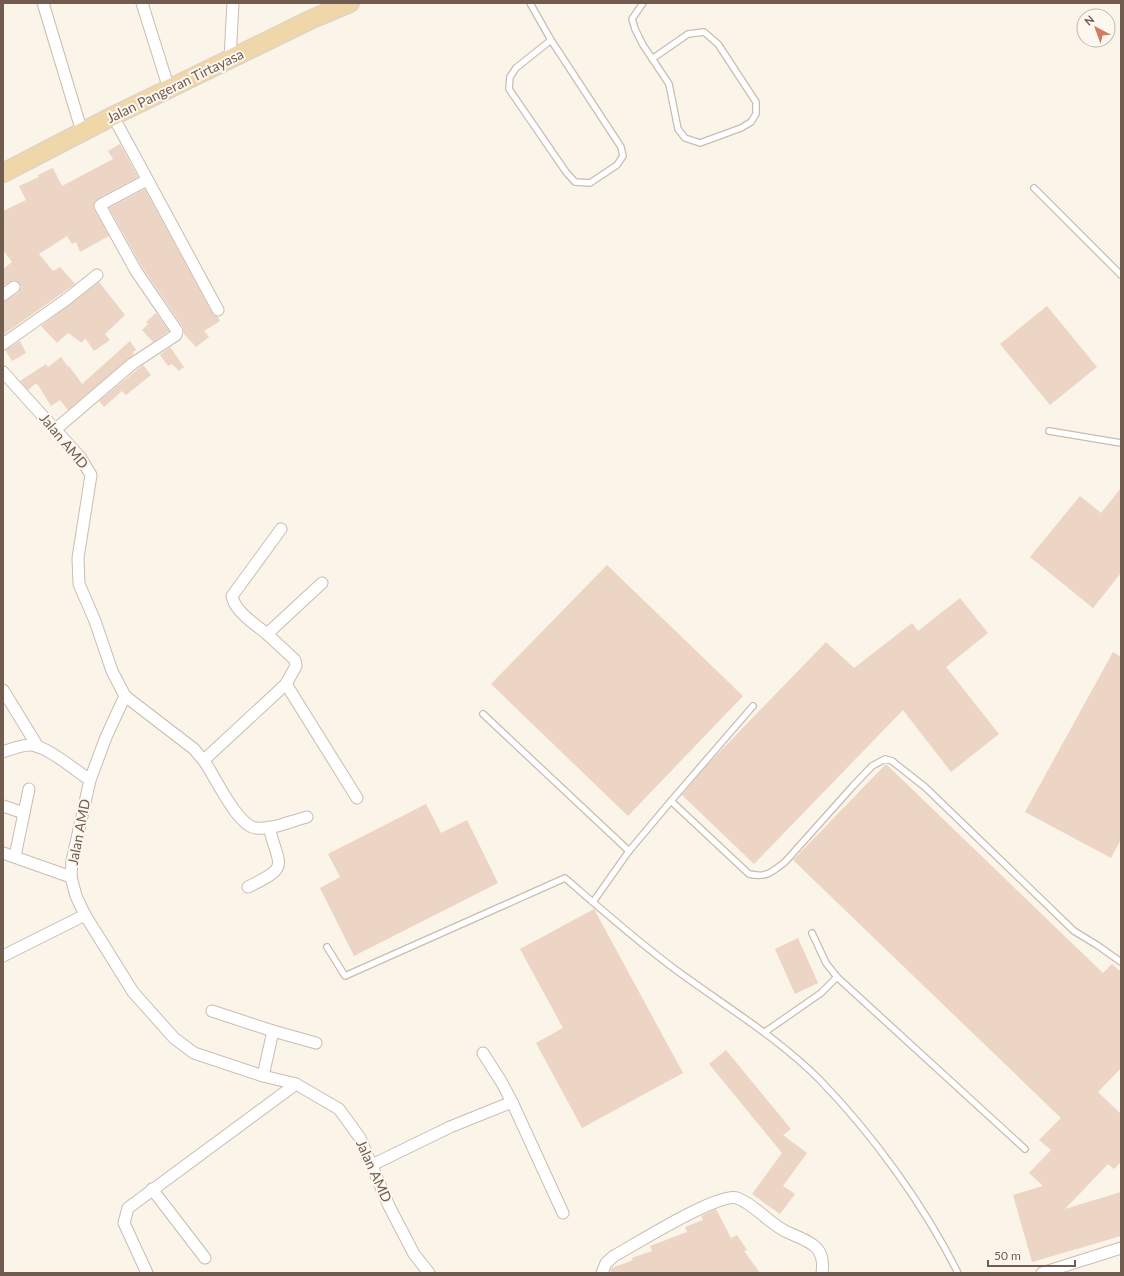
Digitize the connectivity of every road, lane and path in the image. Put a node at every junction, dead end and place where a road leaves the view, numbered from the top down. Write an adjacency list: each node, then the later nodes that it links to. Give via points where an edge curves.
1 (43, 3): 12 (street)
2 (142, 3): 10 (street)
3 (233, 3): 8 (street)
4 (350, 3): 8 (main road, Jalan Pangeran Tirtayasa)
5 (530, 3): 7 (lane)
6 (642, 3): 9 (lane, via 632,19)
7 (551, 40): 7 (lane, via 621,146 623,156 617,165 590,183 575,182 566,172 509,89 510,77 516,68)
8 (230, 58): 10 (main road, Jalan Pangeran Tirtayasa)
9 (652, 59): 9 (lane, via 688,34 704,32 718,44 756,102 756,114 751,122 741,128 700,143 684,138 678,129 669,84)
10 (169, 89): 11 (main road, Jalan Pangeran Tirtayasa)
11 (113, 116): 12 (main road, Jalan Pangeran Tirtayasa); 14 (street)
12 (82, 132): 13 (main road, Jalan Pangeran Tirtayasa)
13 (3, 173)
14 (147, 180): 20 (street); 23 (street, via 100,206 136,271 178,331 176,335 132,364)
15 (1034, 188): 17 (lane)
16 (97, 275): 21 (street)
17 (1121, 275)
18 (14, 287): 19 (street)
19 (3, 295)
20 (218, 310)
21 (3, 344)
22 (3, 372): 23 (street, Jalan AMD)
23 (56, 429): 31 (street, Jalan AMD, via 80,457 92,476 78,558 79,584 112,671)
24 (1049, 431): 25 (lane)
25 (1121, 443)
26 (281, 529): 28 (street, via 232,596 233,603 239,610)
27 (322, 583): 28 (street)
28 (266, 634): 29 (street, via 295,660 296,666)
29 (286, 684): 36 (street); 39 (street)
30 (3, 690): 34 (street)
31 (125, 696): 36 (street); 37 (street, Jalan AMD)
32 (753, 706): 40 (lane)
33 (483, 714): 45 (lane)
34 (38, 747): 35 (street, via 22,746); 37 (street)
35 (3, 752)
36 (204, 760): 44 (street, via 245,822 255,828)
37 (90, 780): 48 (street, Jalan AMD, via 72,861)
38 (29, 789): 42 (street)
39 (357, 798)
40 (671, 801): 45 (lane); 55 (lane, via 749,874 762,877 785,862 872,766 885,759 892,760 925,787 1074,931)
41 (3, 806): 42 (street)
42 (24, 813): 47 (street)
43 (307, 817): 44 (street)
44 (269, 827): 49 (street, via 280,863 270,876)
45 (629, 851): 50 (lane)
46 (3, 853): 47 (street)
47 (15, 856): 48 (street)
48 (71, 877): 51 (street, Jalan AMD)
49 (248, 887)
50 (593, 902): 53 (lane, via 565,878 344,976); 59 (lane, via 676,970)
51 (85, 915): 54 (street); 62 (street, Jalan AMD, via 133,992 174,1038 194,1053)
52 (812, 933): 56 (lane, via 826,963)
53 (327, 947)
54 (3, 956)
55 (1121, 962)
56 (837, 977): 59 (lane, via 821,993); 65 (lane)
57 (212, 1011): 58 (street)
58 (273, 1031): 60 (street); 62 (street)
59 (764, 1032): 75 (lane, via 820,1080 867,1135 941,1238)
60 (316, 1043)
61 (483, 1053): 64 (street)
62 (263, 1076): 63 (street, Jalan AMD)
63 (296, 1084): 66 (street, Jalan AMD, via 339,1109 360,1138); 67 (street)
64 (512, 1102): 66 (street, via 450,1127); 68 (street)
65 (1025, 1149)
66 (372, 1165): 72 (street, Jalan AMD, via 389,1206 414,1254)
67 (152, 1189): 70 (street); 71 (street, via 128,1208 124,1223)
68 (563, 1213)
69 (1121, 1248): 76 (street)
70 (206, 1258)
71 (147, 1273)
72 (429, 1273)
73 (602, 1273): 74 (street, via 606,1263 614,1256 710,1203 730,1197 748,1204 785,1232 805,1239 822,1256)
74 (822, 1273)
75 (958, 1273)
76 (1042, 1273)

